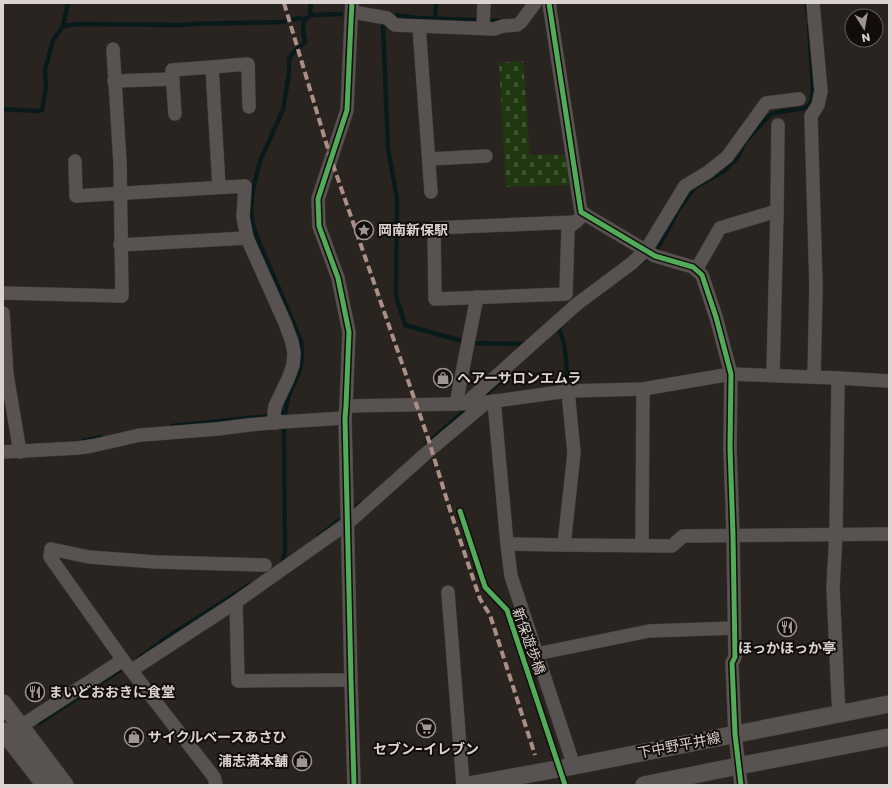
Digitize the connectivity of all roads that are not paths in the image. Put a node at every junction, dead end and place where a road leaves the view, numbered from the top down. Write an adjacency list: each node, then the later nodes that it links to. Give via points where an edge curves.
1 (484, 3): 6 (street)
2 (535, 3): 6 (street, via 517,26 494,29)
3 (549, 3): 23 (street)
4 (813, 3): 33 (street, via 821,91 812,116 816,287)
5 (352, 8): 7 (street, via 387,18 395,25); 39 (street, via 347,110 318,199 319,226 338,278 349,332)
6 (483, 24): 7 (street)
7 (419, 26): 17 (street)
8 (112, 49): 11 (street)
9 (212, 67): 10 (street, via 172,70); 13 (street, via 248,64); 19 (street)
10 (173, 79): 11 (street); 14 (street)
11 (114, 81): 21 (street)
12 (799, 99): 26 (street, via 766,104 727,157 685,186)
13 (249, 107)
14 (175, 114)
15 (778, 125): 22 (street)
16 (486, 156): 17 (street)
17 (429, 159): 20 (street)
18 (75, 161): 21 (street, via 76,196)
19 (219, 187): 21 (street); 24 (street, via 245,186 242,217)
20 (430, 192)
21 (120, 193): 25 (street)
22 (777, 211): 27 (street, via 720,228); 32 (street)
23 (580, 218): 26 (street); 29 (street, via 568,228 566,294); 29 (street, via 434,228 435,298)
24 (247, 238): 25 (street); 40 (street, via 285,323 294,353 288,379 275,406)
25 (120, 245): 28 (street, via 122,296)
26 (650, 252): 27 (street); 38 (street, via 577,304)
27 (696, 270): 31 (street, via 702,275 716,316)
28 (3, 293)
29 (477, 297): 38 (street, via 468,342)
30 (3, 313): 42 (street, via 7,375)
31 (731, 374): 32 (street); 36 (street); 46 (street)
32 (773, 375): 33 (street)
33 (814, 377): 34 (street)
34 (838, 378): 35 (street); 44 (street)
35 (889, 381)
36 (643, 388): 37 (street); 49 (street)
37 (568, 391): 38 (street); 48 (street, via 574,452)
38 (475, 403): 39 (street); 43 (street, via 431,449); 47 (street)
39 (346, 412): 40 (street); 43 (street)
40 (278, 419): 42 (street, via 217,429 140,435 78,448)
41 (3, 452): 42 (street)
42 (20, 452)
43 (347, 517): 52 (street); 56 (street)
44 (836, 534): 45 (street); 46 (street); 59 (street, via 833,587)
45 (889, 534)
46 (733, 535): 49 (street, via 683,536 672,546); 53 (street)
47 (507, 544): 48 (street); 54 (street, via 511,576)
48 (564, 545): 49 (street)
49 (642, 545)
50 (265, 565): 55 (street, via 89,557 51,549 50,557)
51 (448, 592): 70 (street)
52 (236, 602): 55 (street); 56 (street, via 238,681)
53 (734, 628): 54 (street, via 649,631); 62 (street, via 735,657 732,663)
54 (536, 654): 64 (street)
55 (127, 665): 60 (street); 68 (street, via 214,777)
56 (350, 680): 69 (street)
57 (889, 704): 59 (street, 下中野平井線)
58 (5, 709): 60 (street)
59 (839, 713): 62 (street, 下中野平井線)
60 (21, 726): 67 (street)
61 (3, 731): 66 (street)
62 (735, 734): 64 (street, 下中野平井線); 65 (street)
63 (889, 737): 65 (street)
64 (574, 766): 71 (street, 下中野平井線)
65 (738, 766): 72 (street); 73 (street)
66 (45, 785)
67 (65, 785)
68 (216, 785)
69 (354, 785)
70 (463, 785)
71 (469, 785)
72 (644, 785)
73 (741, 785)

